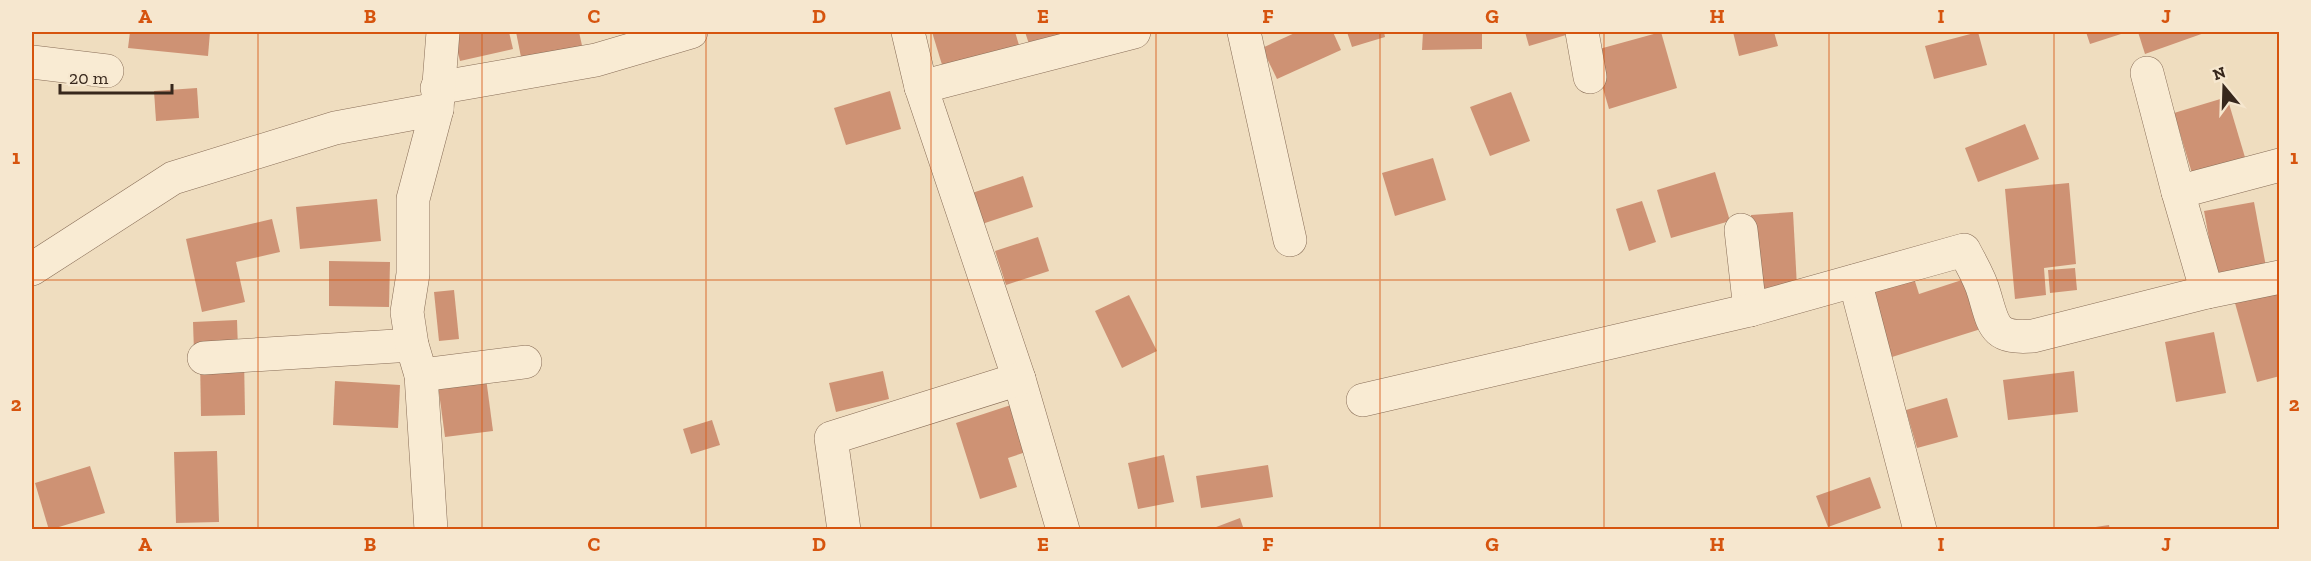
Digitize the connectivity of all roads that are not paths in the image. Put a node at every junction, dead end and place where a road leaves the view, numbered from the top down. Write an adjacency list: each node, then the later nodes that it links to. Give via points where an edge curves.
1 (443, 32): 12 (street)
2 (691, 32): 12 (street, via 596,60)
3 (908, 32): 11 (street)
4 (1134, 32): 11 (street)
5 (1244, 32): 16 (street)
6 (1582, 32): 10 (street)
7 (32, 62): 8 (street)
8 (107, 71)
9 (2147, 73): 14 (street)
10 (1590, 77)
11 (921, 87): 25 (street)
12 (437, 98): 17 (street, via 173,178); 23 (street, via 413,199 407,312)
13 (2280, 165): 14 (street)
14 (2178, 192): 20 (street)
15 (1741, 230): 21 (street)
16 (1290, 240)
17 (32, 269)
18 (2280, 278): 20 (street)
19 (1855, 281): 20 (street, via 1964,250 1984,291 1992,322 2002,334 2015,338); 21 (street); 30 (street)
20 (2207, 292)
21 (1750, 310): 26 (street)
22 (204, 358): 23 (street)
23 (416, 360): 24 (street); 27 (street)
24 (525, 362)
25 (1019, 380): 28 (street, via 831,438); 29 (street)
26 (1363, 400)
27 (431, 530)
28 (844, 530)
29 (1063, 530)
30 (1920, 530)

